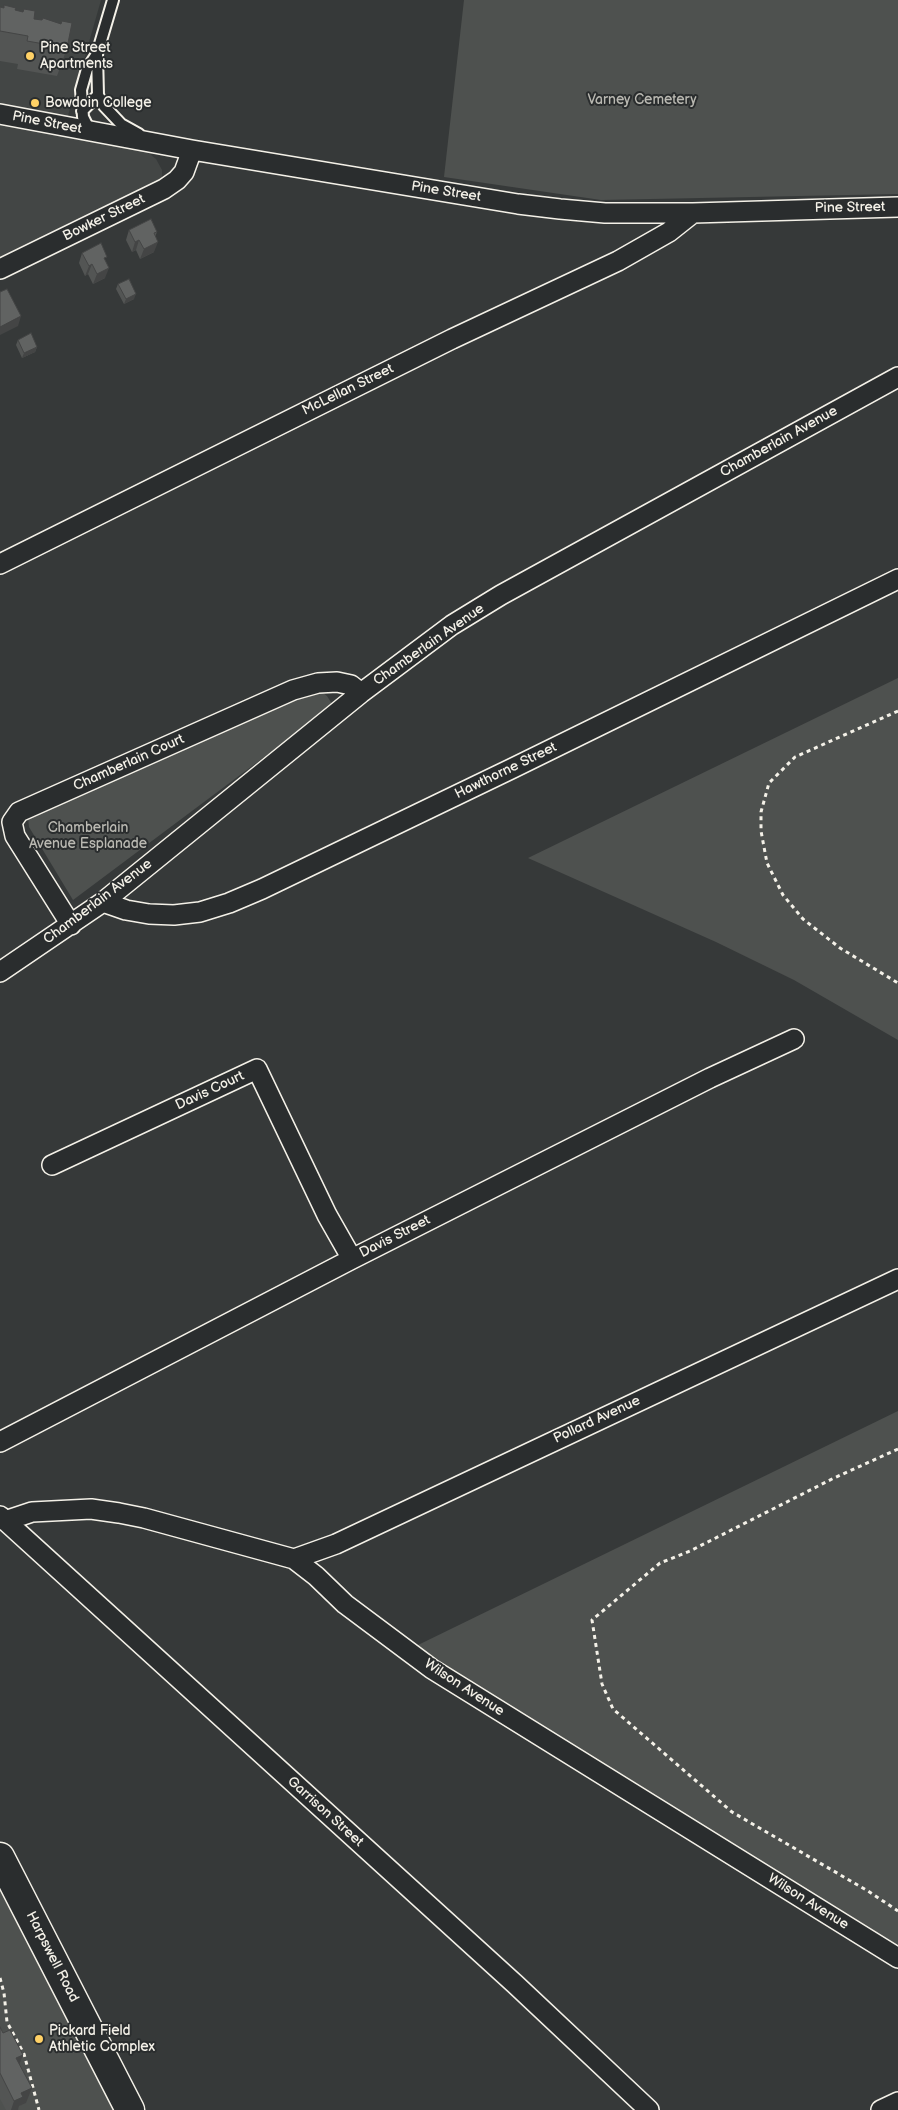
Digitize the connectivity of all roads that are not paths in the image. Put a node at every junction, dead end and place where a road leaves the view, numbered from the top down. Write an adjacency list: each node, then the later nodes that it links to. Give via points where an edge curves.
1 (114, 0): 2 (lane)
2 (97, 54): 3 (lane); 4 (lane, via 87,69 81,90)
3 (98, 95): 4 (lane, Pine Street); 7 (lane, via 121,124)
4 (82, 111): 6 (lane)
5 (0, 114): 6 (street, Pine Street)
6 (90, 131): 7 (street, Pine Street)
7 (163, 145): 8 (street, Pine Street)
8 (192, 150): 10 (street, Pine Street, via 518,204 605,213); 11 (street, Bowker Street, via 184,172 164,189)
9 (898, 207): 10 (street, Pine Street)
10 (693, 213): 13 (street, McLellan Street, via 668,232 618,261 358,385)
11 (0, 269)
12 (898, 377): 15 (street, Chamberlain Avenue, via 501,595 452,625)
13 (0, 564)
14 (898, 579): 16 (street, Hawthorne Street, via 229,903 200,912 174,915 133,912)
15 (361, 693): 16 (street, Chamberlain Avenue); 17 (street, Chamberlain Court, via 351,685 338,682 318,682 293,690 19,812 12,822 16,836)
16 (103, 902): 17 (street, Chamberlain Avenue)
17 (71, 925): 18 (street, Chamberlain Avenue)
18 (0, 972)
19 (794, 1039): 21 (street, Davis Street, via 710,1078)
20 (52, 1165): 21 (street, Davis Court, via 257,1069 327,1215)
21 (352, 1259): 23 (street, Davis Street)
22 (898, 1279): 25 (street, Pollard Avenue, via 336,1544)
23 (0, 1442)
24 (3, 1518): 25 (street, Wilson Avenue, via 32,1512 91,1509 144,1518); 30 (street, Garrison Street)
25 (294, 1559): 27 (street, Wilson Avenue, via 345,1604 432,1668)
26 (0, 1857): 29 (main road, Harpswell Road)
27 (898, 1958)
28 (898, 2102): 31 (street)
29 (130, 2110)
30 (649, 2110)
31 (881, 2110)

